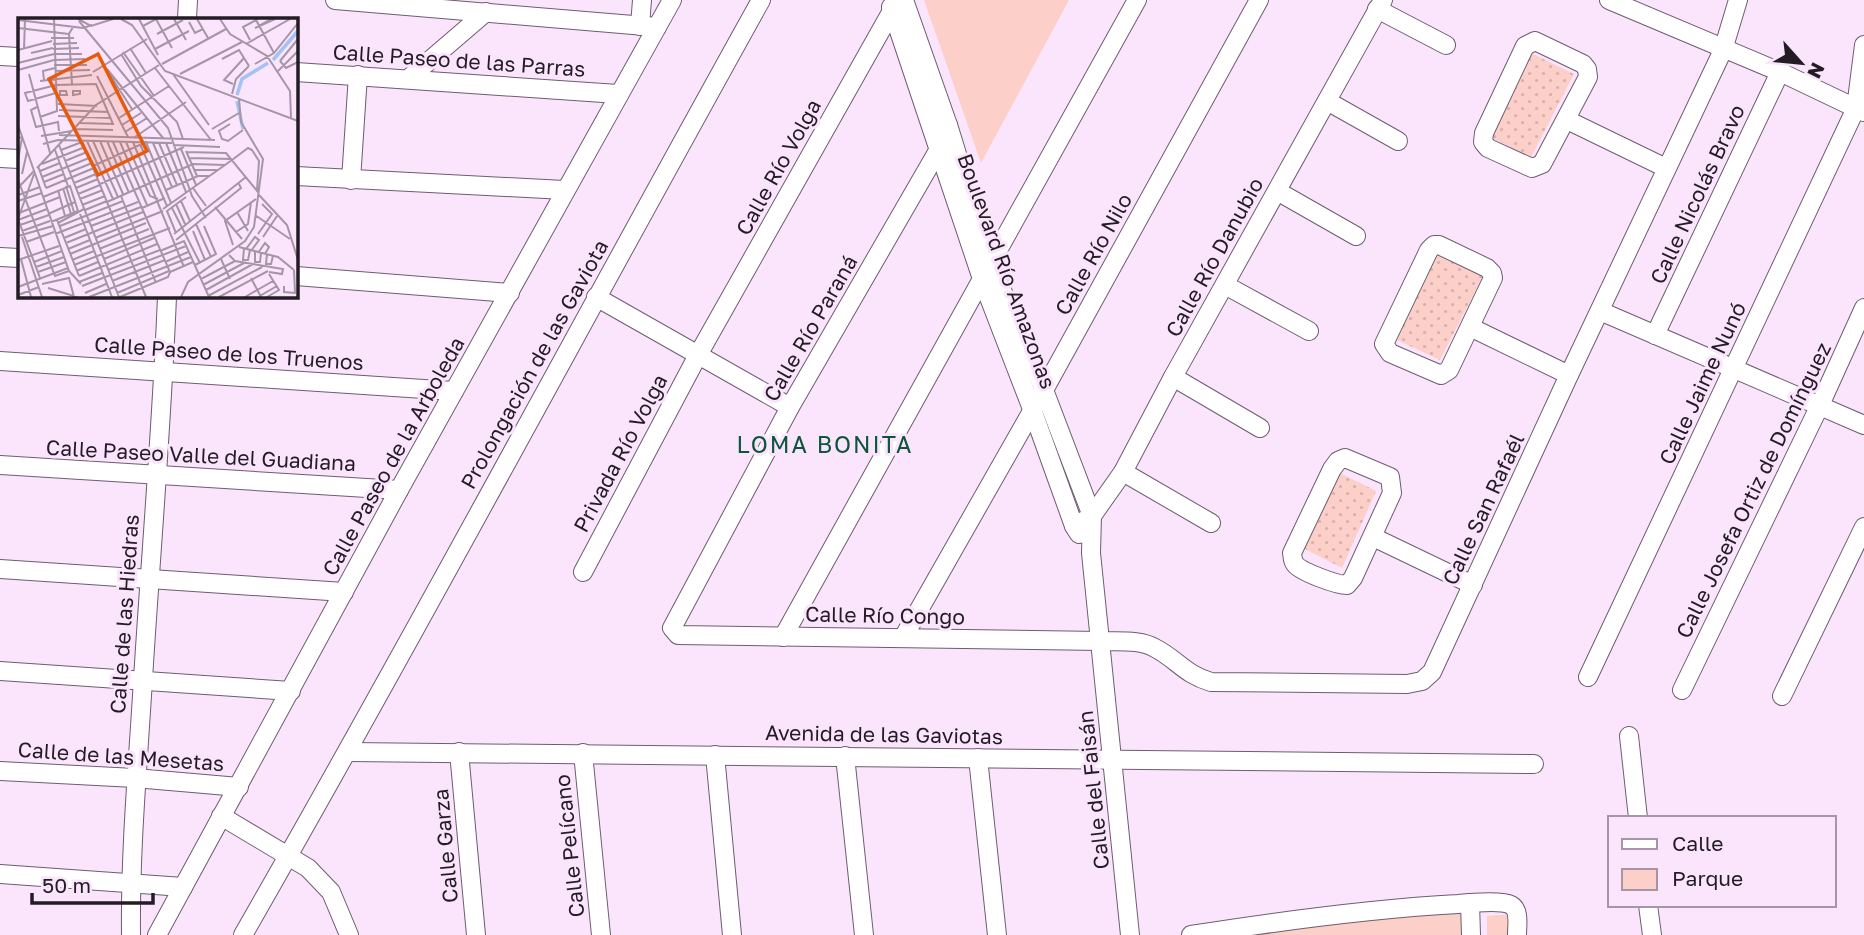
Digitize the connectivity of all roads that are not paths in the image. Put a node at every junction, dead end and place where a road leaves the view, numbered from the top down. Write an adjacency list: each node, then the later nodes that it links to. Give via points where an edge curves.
1 (188, 0): 15 (street)
2 (338, 0): 11 (street)
3 (642, 0): 16 (street)
4 (671, 0): 16 (street, Calle Paseo de la Arboleda)
5 (761, 0): 48 (street, Prolongación de las Gaviota)
6 (1137, 0): 43 (street)
7 (1259, 0): 62 (street, Calle Río Nilo)
8 (1609, 0): 19 (street)
9 (1738, 0): 19 (street, Calle San Rafaél)
10 (896, 3): 30 (street, Boulevard Río Amazonas); 32 (street, Boulevard Río Amazonas); 55 (street, Calle Río Volga)
11 (442, 4): 14 (street)
12 (1380, 5): 17 (street); 27 (street, Calle Río Danubio)
13 (542, 9): 14 (street); 16 (street)
14 (486, 12): 25 (street)
15 (187, 18)
16 (648, 27): 26 (street, Calle Paseo de la Arboleda)
17 (1446, 45)
18 (1864, 45): 28 (street, Calle Jaime Nunó)
19 (1723, 50): 23 (street); 35 (street, Calle San Rafaél)
20 (0, 56): 21 (street)
21 (18, 57)
22 (298, 72): 24 (street, Calle Paseo de las Parras)
23 (1780, 72): 28 (street); 54 (street, Calle Nicolás Bravo)
24 (358, 75): 25 (street, Calle Paseo de las Parras); 37 (street)
25 (408, 79): 26 (street, Calle Paseo de las Parras)
26 (618, 94): 38 (street, Calle Paseo de la Arboleda)
27 (1327, 101): 31 (street); 39 (street, Calle Río Danubio)
28 (1860, 110): 57 (street, Calle Jaime Nunó)
29 (1566, 120): 29 (street, via 1588,78 1587,69 1530,41 1483,142 1536,168); 35 (street)
30 (948, 125): 32 (street, Calle Río Paraná); 43 (street, Boulevard Río Amazonas)
31 (1398, 141)
32 (939, 149): 45 (street, Boulevard Río Amazonas); 64 (street, Calle Río Paraná)
33 (0, 158): 34 (street)
34 (18, 159)
35 (1666, 169): 51 (street, Calle San Rafaél)
36 (298, 176): 37 (street)
37 (351, 180): 38 (street)
38 (565, 190): 47 (street, Calle Paseo de la Arboleda)
39 (1277, 191): 40 (street); 46 (street, Calle Río Danubio)
40 (1356, 236)
41 (0, 257): 42 (street)
42 (18, 258)
43 (991, 264): 45 (street); 62 (street, Boulevard Río Amazonas)
44 (298, 276): 47 (street)
45 (982, 282): 65 (street, Boulevard Río Amazonas); 84 (street)
46 (1225, 285): 53 (street); 60 (street, Calle Río Danubio)
47 (509, 293): 61 (street, Calle Paseo de la Arboleda)
48 (596, 297): 55 (street); 94 (street, Prolongación de las Gaviota)
49 (167, 298): 58 (street, Calle de las Hiedras)
50 (1864, 308): 63 (street, Calle Josefa Ortiz de Domínguez)
51 (1600, 311): 54 (street); 59 (street, Calle San Rafaél)
52 (1470, 327): 52 (street, via 1492,273 1434,245 1384,344 1386,349 1445,374); 59 (street)
53 (1308, 331)
54 (1655, 335): 57 (street)
55 (698, 355): 64 (street); 79 (street, Privada Río Volga)
56 (0, 361): 58 (street, Calle Paseo de los Truenos)
57 (1735, 368): 63 (street); 88 (street, Calle Jaime Nunó)
58 (164, 372): 61 (street, Calle Paseo de los Truenos); 70 (street, Calle de las Hiedras)
59 (1569, 375): 81 (street, Calle San Rafaél)
60 (1173, 377): 67 (street); 69 (street, Calle Río Danubio)
61 (454, 390): 71 (street, Calle Paseo de la Arboleda)
62 (1044, 390): 65 (street, Calle Río Nilo); 72 (street, Boulevard Río Amazonas)
63 (1820, 405): 66 (street); 90 (street, Calle Josefa Ortiz de Domínguez)
64 (790, 407): 83 (street, Calle Río Paraná)
65 (1032, 410): 74 (street, Boulevard Río Amazonas); 85 (street, Calle Río Nilo)
66 (1864, 425)
67 (1260, 428)
68 (0, 465): 70 (street, Calle Paseo Valle del Guadiana)
69 (1123, 472): 72 (street, Calle Río Danubio); 73 (street)
70 (158, 476): 71 (street, Calle Paseo Valle del Guadiana); 80 (street, Calle de las Hiedras)
71 (399, 489): 82 (street, Calle Paseo de la Arboleda)
72 (1092, 516): 74 (street, Calle Río Danubio); 77 (street, Boulevard Río Amazonas)
73 (1211, 523)
74 (1074, 526): 77 (street, Boulevard Río Amazonas)
75 (1864, 527): 92 (street)
76 (1373, 537): 76 (street, via 1392,493 1390,477 1345,458 1332,469 1293,561 1340,585 1348,584); 81 (street)
77 (1091, 552): 86 (street, Boulevard Río Amazonas)
78 (0, 569): 80 (street)
79 (583, 572)
80 (148, 579): 82 (street); 89 (street, Calle de las Hiedras)
81 (1474, 584): 86 (street, Calle San Rafaél, via 1432,672 1422,681 1407,684 1211,682 1189,674 1144,643)
82 (344, 592): 91 (street, Calle Paseo de la Arboleda)
83 (672, 628): 84 (street, Calle Río Congo, via 678,635)
84 (783, 637): 85 (street, Calle Río Congo)
85 (903, 638): 86 (street, Calle Río Congo)
86 (1101, 641): 100 (street, Calle del Faisán)
87 (0, 671): 89 (street)
88 (1588, 677)
89 (143, 680): 91 (street); 103 (street, Calle de las Hiedras)
90 (1682, 690)
91 (291, 691): 104 (street, Calle Paseo de la Arboleda)
92 (1782, 696)
93 (1629, 736): 106 (street)
94 (349, 752): 95 (street, Avenida de las Gaviotas); 107 (street, Prolongación de las Gaviota)
95 (459, 752): 96 (street, Avenida de las Gaviotas); 117 (street, Calle Garza)
96 (583, 752): 97 (street, Avenida de las Gaviotas); 118 (street, Calle Pelícano)
97 (715, 755): 98 (street, Avenida de las Gaviotas); 119 (street)
98 (845, 757): 99 (street, Avenida de las Gaviotas); 120 (street)
99 (978, 758): 100 (street, Avenida de las Gaviotas); 121 (street)
100 (1113, 761): 101 (street, Avenida de las Gaviotas); 122 (street, Calle del Faisán)
101 (1534, 764)
102 (0, 771): 103 (street, Calle de las Mesetas)
103 (135, 778): 104 (street, Calle de las Mesetas); 109 (street, Calle de las Hiedras)
104 (239, 787): 105 (street, Calle Paseo de la Arboleda)
105 (222, 816): 107 (street); 110 (street, Calle Paseo de la Arboleda)
106 (1639, 816)
107 (289, 855): 115 (street, Prolongación de las Gaviota); 116 (street, via 331,891)
108 (0, 874): 109 (street)
109 (131, 883): 110 (street); 113 (street, Calle de las Hiedras)
110 (183, 887): 114 (street, Calle Paseo de la Arboleda)
111 (1470, 903): 123 (street, via 1313,915); 124 (street); 125 (street, via 1512,906 1517,911)
112 (1648, 907): 126 (street)
113 (131, 935)
114 (158, 935)
115 (243, 935)
116 (349, 935)
117 (476, 935)
118 (601, 935)
119 (732, 935)
120 (864, 935)
121 (997, 935)
122 (1130, 935)
123 (1191, 935)
124 (1471, 935)
125 (1517, 935)
126 (1651, 935)

